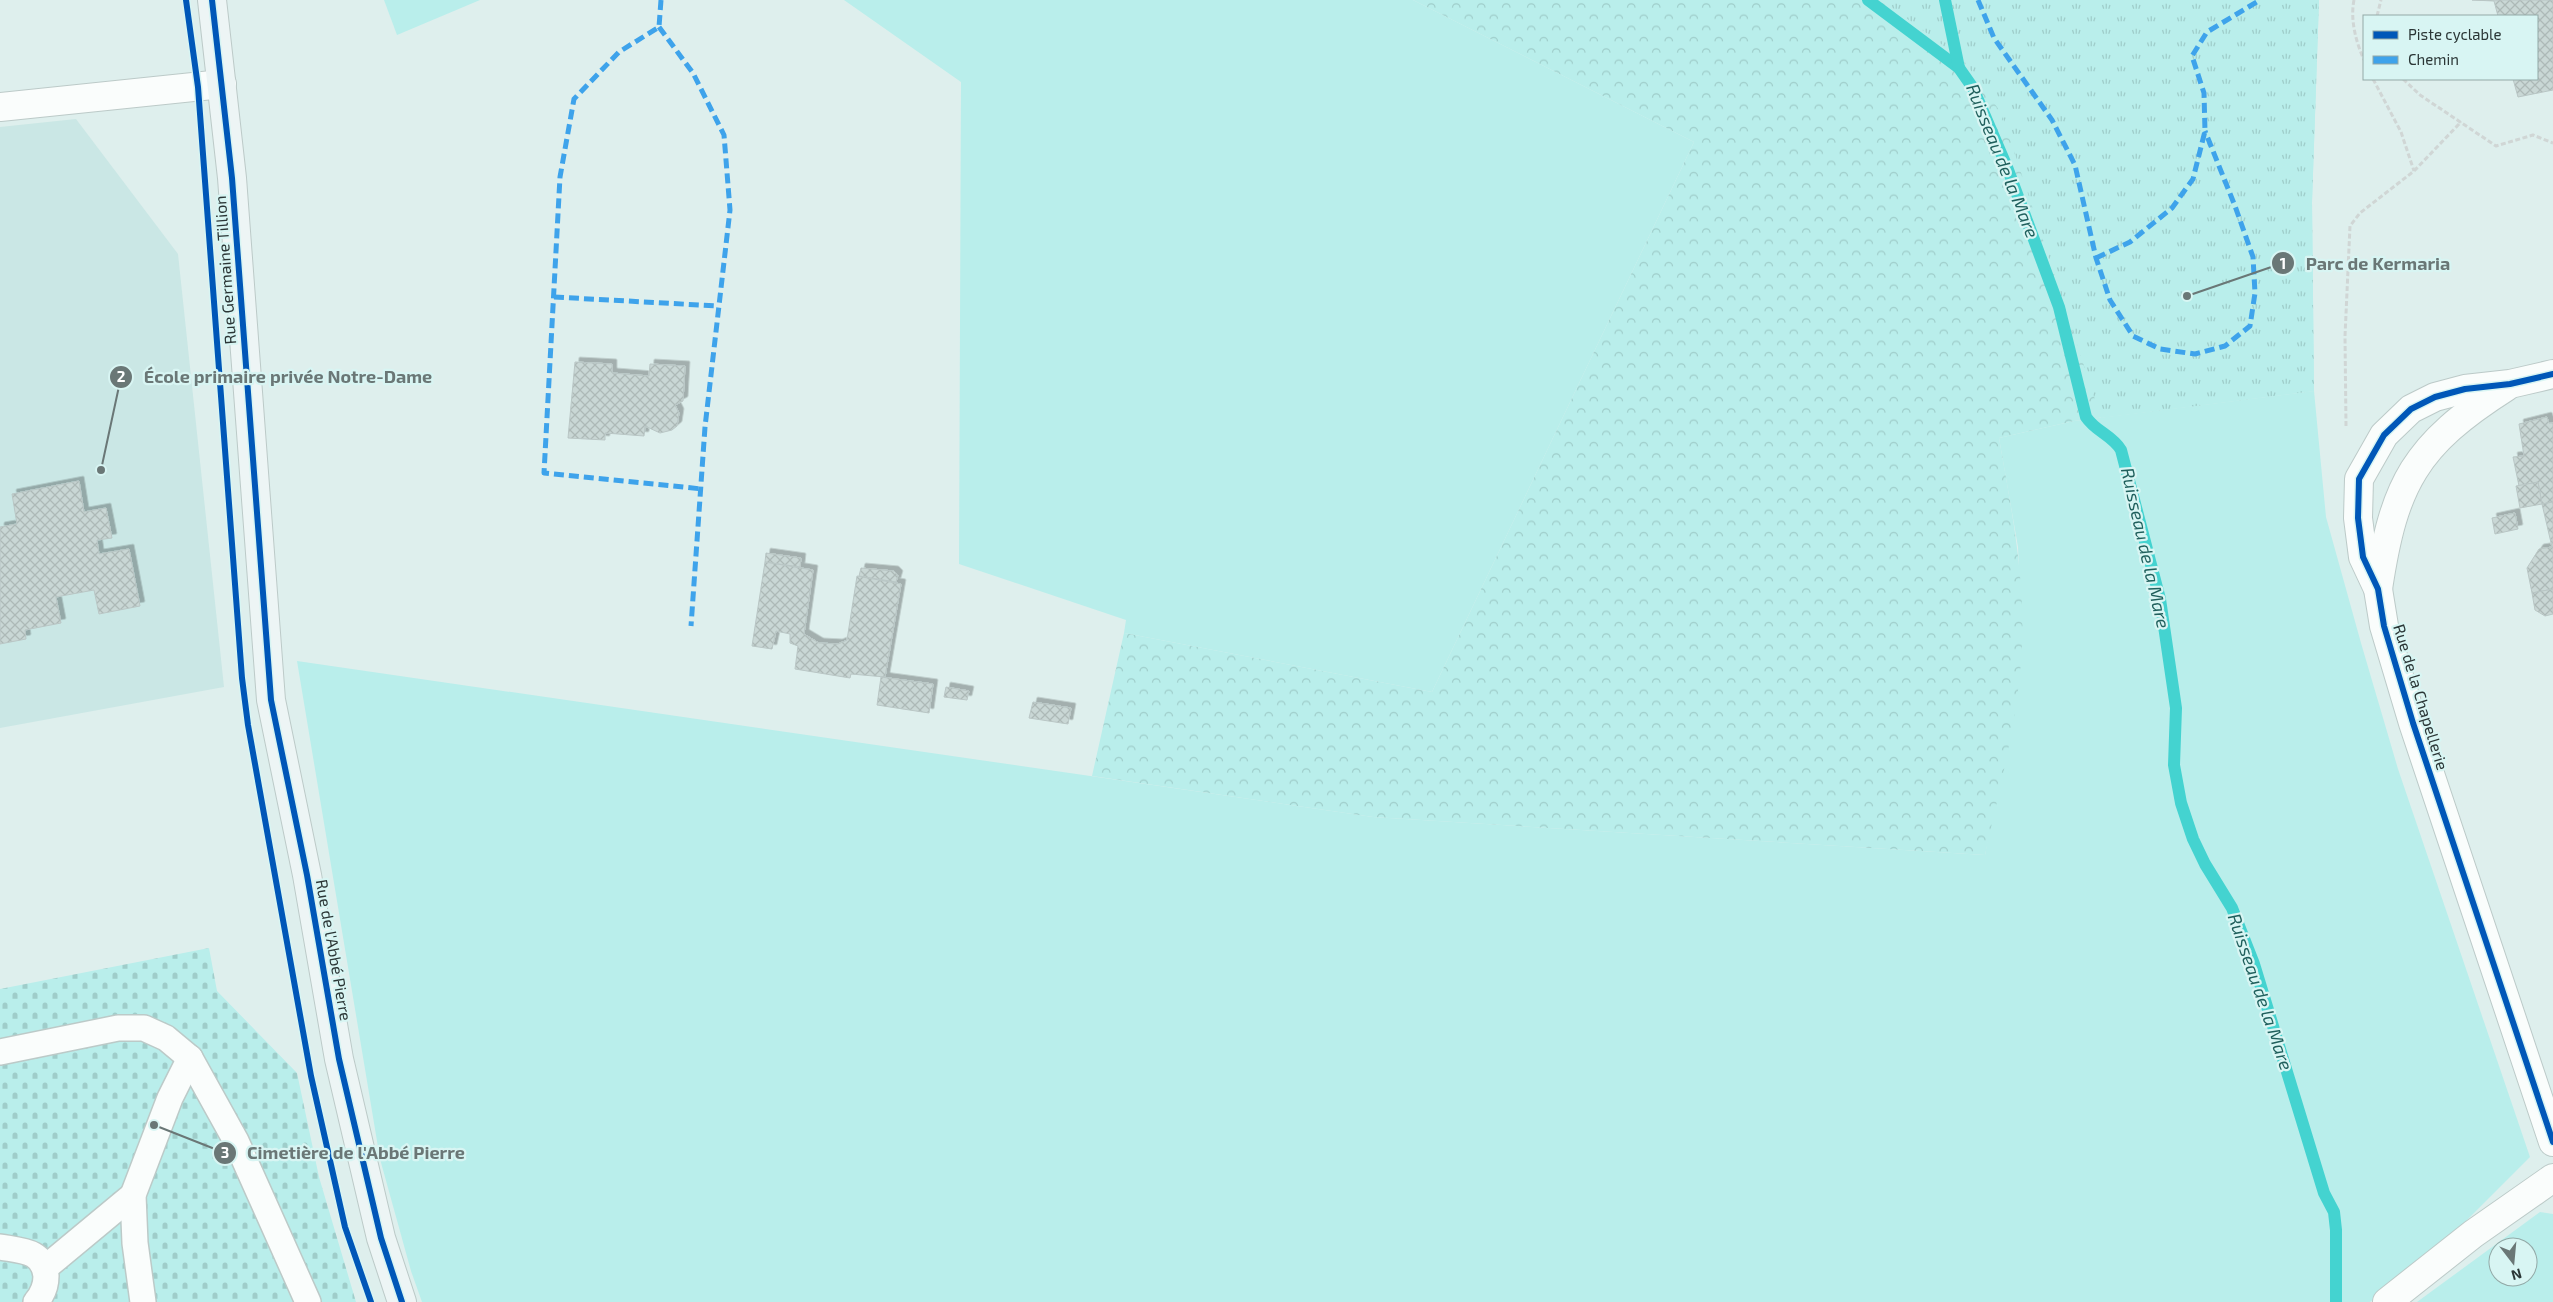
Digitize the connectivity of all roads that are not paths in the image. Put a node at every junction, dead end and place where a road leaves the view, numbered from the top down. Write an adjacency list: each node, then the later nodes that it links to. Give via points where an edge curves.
1 (212, 0): 2 (street, Rue Germaine Tillion)
2 (222, 84): 3 (street); 7 (street, Rue Germaine Tillion)
3 (0, 108)
4 (2553, 374): 5 (street, Rue de la Chapellerie)
5 (2510, 384): 6 (street, Rue de la Chapellerie, via 2445,432 2413,468 2394,510 2384,544); 6 (street, Rue de la Chapellerie, via 2465,389 2435,397 2411,409 2384,435 2359,479 2358,518 2364,557)
6 (2378, 589): 10 (street, Rue de la Chapellerie, via 2384,626 2412,723)
7 (263, 598): 18 (street, Rue de l'Abbé Pierre, via 271,700 307,875 339,1059 381,1238)
8 (0, 1052): 9 (lane, via 118,1028 144,1028 166,1038)
9 (190, 1058): 12 (lane, via 170,1098); 17 (lane, via 236,1141)
10 (2553, 1142)
11 (2553, 1178): 19 (street, via 2473,1234)
12 (133, 1195): 14 (lane); 16 (lane)
13 (0, 1247): 14 (lane, via 40,1258)
14 (45, 1268): 15 (lane, via 46,1281)
15 (36, 1302)
16 (142, 1302)
17 (308, 1302)
18 (402, 1302)
19 (2387, 1302)

